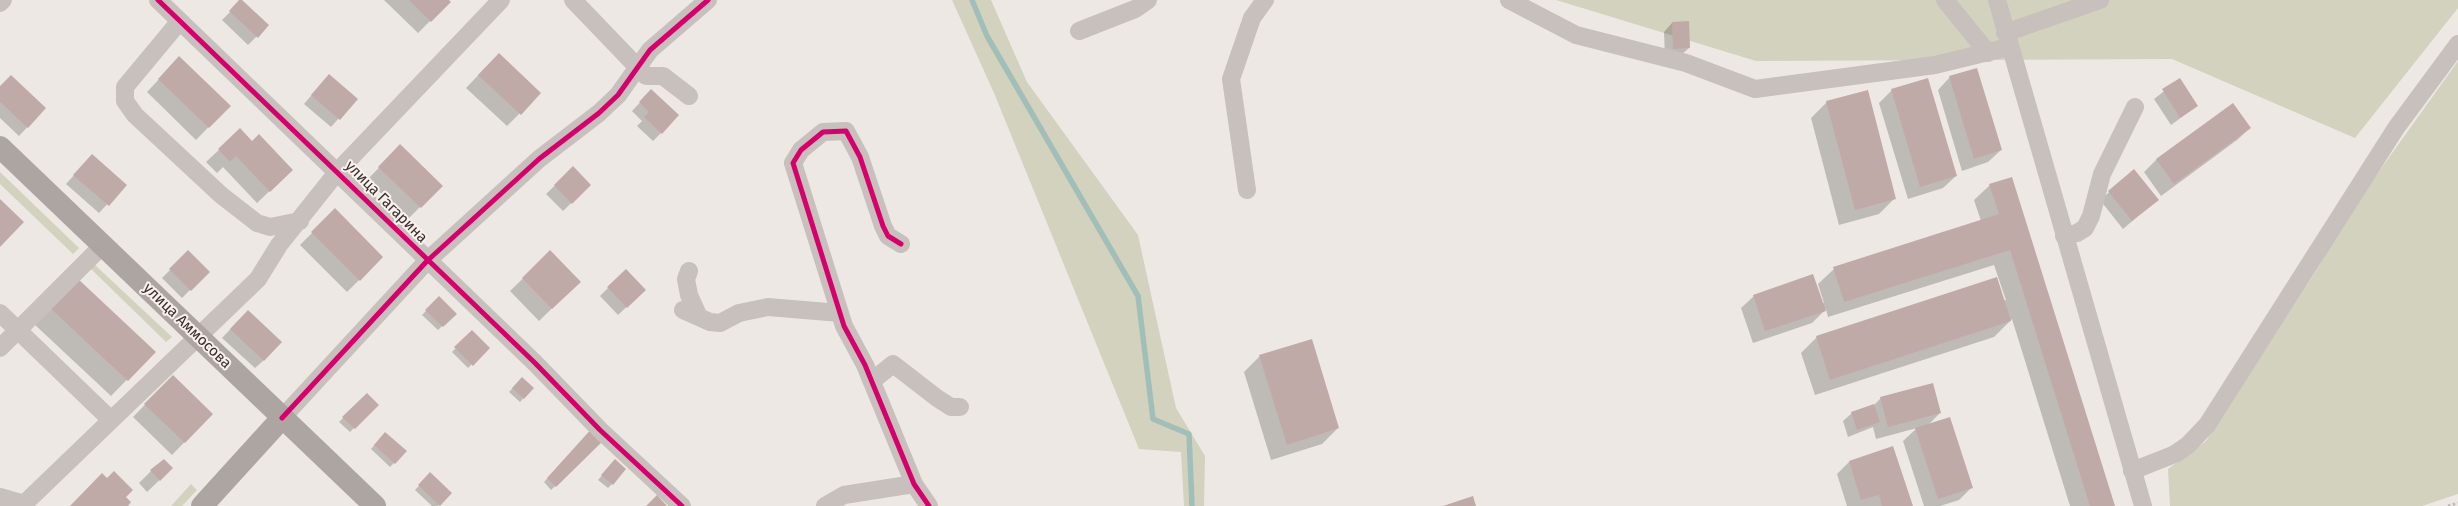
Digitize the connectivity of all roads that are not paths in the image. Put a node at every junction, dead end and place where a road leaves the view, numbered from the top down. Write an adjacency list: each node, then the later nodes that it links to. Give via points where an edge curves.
1 (3, 0): 12 (street)
2 (158, 0): 13 (street, улица Гагарина)
3 (501, 0): 22 (street)
4 (573, 0): 18 (street)
5 (708, 0): 18 (street, via 650,50)
6 (1148, 0): 14 (street, via 1135,9)
7 (1265, 0): 23 (street, via 1252,18 1231,79)
8 (1509, 0): 17 (street, via 1576,35 1686,63 1755,89 1864,76)
9 (1945, 0): 17 (street)
10 (1997, 0): 15 (street)
11 (2100, 0): 15 (street)
12 (0, 3)
13 (179, 22): 22 (street, улица Гагарина); 24 (street, via 124,87 125,101 221,196 257,223 270,228)
14 (1079, 31)
15 (2007, 40): 17 (street); 25 (street)
16 (2458, 44): 39 (street, via 2396,128 2207,425 2175,454)
17 (1988, 53)
18 (637, 69): 19 (street, via 646,76 663,76); 28 (street, via 618,95 599,113 539,159)
19 (689, 96)
20 (2135, 107): 25 (street, via 2102,174 2085,228)
21 (0, 147): 26 (main road, улица Аммосова)
22 (338, 172): 24 (street); 28 (street, улица Гагарина)
23 (1247, 190)
24 (300, 220): 33 (street, via 279,245 258,279)
25 (2064, 236): 39 (street)
26 (104, 244): 32 (street); 33 (main road, улица Аммосова)
27 (901, 244): 31 (street, via 888,236 882,226 860,157 846,131 823,132 801,150 793,163)
28 (427, 261): 37 (street); 44 (street, улица Гагарина)
29 (689, 271): 31 (street, via 686,279 691,312 710,322 720,323 739,313 768,307)
30 (0, 313): 32 (street)
31 (840, 313): 35 (street)
32 (18, 330): 34 (street); 38 (street)
33 (197, 337): 37 (main road, улица Аммосова); 38 (street)
34 (0, 348)
35 (872, 381): 36 (street, via 893,364 951,407); 40 (street)
36 (960, 407)
37 (282, 418): 42 (main road); 43 (main road, улица Аммосова)
38 (111, 420): 41 (street, via 24,504)
39 (2132, 471): 47 (street)
40 (914, 484): 45 (street, via 844,495); 46 (street)
41 (0, 497)
42 (202, 506)
43 (375, 506)
44 (682, 506)
45 (825, 506)
46 (929, 506)
47 (2143, 506)

